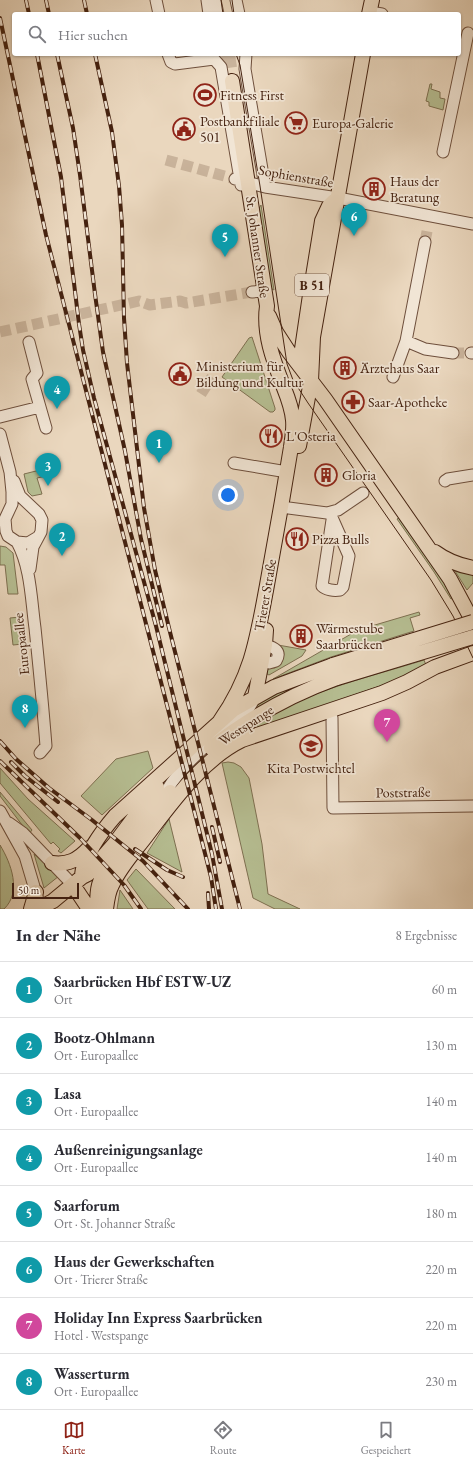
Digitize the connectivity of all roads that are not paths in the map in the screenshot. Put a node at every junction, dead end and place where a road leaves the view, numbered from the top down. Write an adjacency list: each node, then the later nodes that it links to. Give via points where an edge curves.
1 (156, 0): 6 (street)
2 (202, 0): 7 (street)
3 (207, 0): 8 (street)
4 (215, 0): 9 (street)
5 (236, 0): 10 (street)
6 (159, 12)
7 (205, 12)
8 (209, 12)
9 (218, 12)
10 (239, 12)
11 (467, 33): 19 (street)
12 (169, 56): 17 (street, via 175,64 214,59)
13 (217, 56): 17 (street)
14 (224, 56): 17 (street)
15 (246, 56): 21 (street)
16 (363, 56): 22 (main road, Trierer Straße / B 51)
17 (222, 67): 20 (street)
18 (232, 81): 20 (main road, St. Johanner Straße / B 51)
19 (443, 152)
20 (241, 180): 21 (street, Sophienstraße); 25 (main road, St. Johanner Straße / B 51, via 254,215 258,292)
21 (264, 186): 22 (street, Sophienstraße)
22 (338, 198): 23 (street, Sophienstraße, via 429,221); 29 (main road, Trierer Straße / B 51, via 313,337); 29 (main road, Trierer Straße / B 51, via 329,206 322,221)
23 (473, 224)
24 (425, 242): 26 (street)
25 (267, 306): 29 (main road, via 287,341 295,349); 31 (main road, B 51, via 276,333); 34 (main road, St. Johanner Straße, via 266,326 269,345)
26 (406, 341): 28 (street, via 425,349); 30 (street)
27 (29, 342): 33 (street, via 37,374 32,379)
28 (453, 353)
29 (307, 354): 31 (main road, Trierer Straße); 32 (main road, B 51)
30 (393, 377)
31 (309, 378): 32 (main road, B 51); 39 (main road, Trierer Straße, via 298,449)
32 (320, 393): 51 (main road, B 51)
33 (40, 407): 35 (street); 36 (street)
34 (291, 411): 39 (main road, Trierer Straße, via 293,427)
35 (0, 417)
36 (46, 428)
37 (0, 434): 40 (street, Europaallee)
38 (234, 463): 39 (street)
39 (288, 467): 44 (main road, Trierer Straße)
40 (10, 472): 45 (street, Europaallee, via 20,496); 47 (street, Europaallee, via 12,504)
41 (473, 475): 42 (street)
42 (445, 481)
43 (363, 493): 46 (street)
44 (281, 507): 46 (street); 56 (main road, Trierer Straße, via 263,606 267,627)
45 (34, 508): 47 (street, via 17,506); 48 (street, Europaallee, via 42,520)
46 (331, 517): 46 (street, via 322,586 324,589 336,591 343,587 349,556)
47 (4, 520): 50 (street, Europaallee, via 6,531)
48 (38, 537): 50 (street, via 28,543); 53 (street, Europaallee, via 33,547)
49 (0, 539): 50 (street)
50 (15, 541): 53 (street, Europaallee, via 23,553)
51 (429, 548): 52 (main road, B 51, via 444,559); 54 (main road, B 51)
52 (473, 568)
53 (29, 577): 62 (street, Europaallee, via 46,746)
54 (473, 618): 58 (main road, Westspange, bridge)
55 (473, 637): 58 (main road, Westspange, bridge)
56 (261, 651): 59 (main road); 61 (main road, Trierer Straße)
57 (473, 653): 60 (main road, Westspange, via 436,667 382,693)
58 (335, 671): 59 (main road, Westspange, via 292,679); 64 (main road, Westspange, via 244,724 208,751)
59 (255, 697): 61 (main road, Westspange); 64 (street, via 248,711 197,754 166,790)
60 (329, 710): 65 (street, Poststraße, via 332,718 332,808); 75 (main road, Westspange, via 242,740 221,752 200,771 132,854 111,887)
61 (220, 721): 63 (main road, Westspange)
62 (40, 753)
63 (182, 757): 68 (main road, Westspange, via 115,816); 70 (main road, Westspange, via 107,852 88,874)
64 (162, 801): 74 (main road, Westspange, via 127,838 108,865 99,885)
65 (473, 806)
66 (0, 811): 67 (street)
67 (7, 822): 69 (street, via 23,833); 71 (street, via 25,856)
68 (99, 837): 69 (main road, via 74,861); 70 (main road, Westspange)
69 (52, 864): 70 (street)
70 (78, 881): 72 (main road, via 53,901); 73 (main road)
71 (36, 892): 72 (main road)
72 (37, 909)
73 (89, 909)
74 (97, 909)
75 (106, 909)

